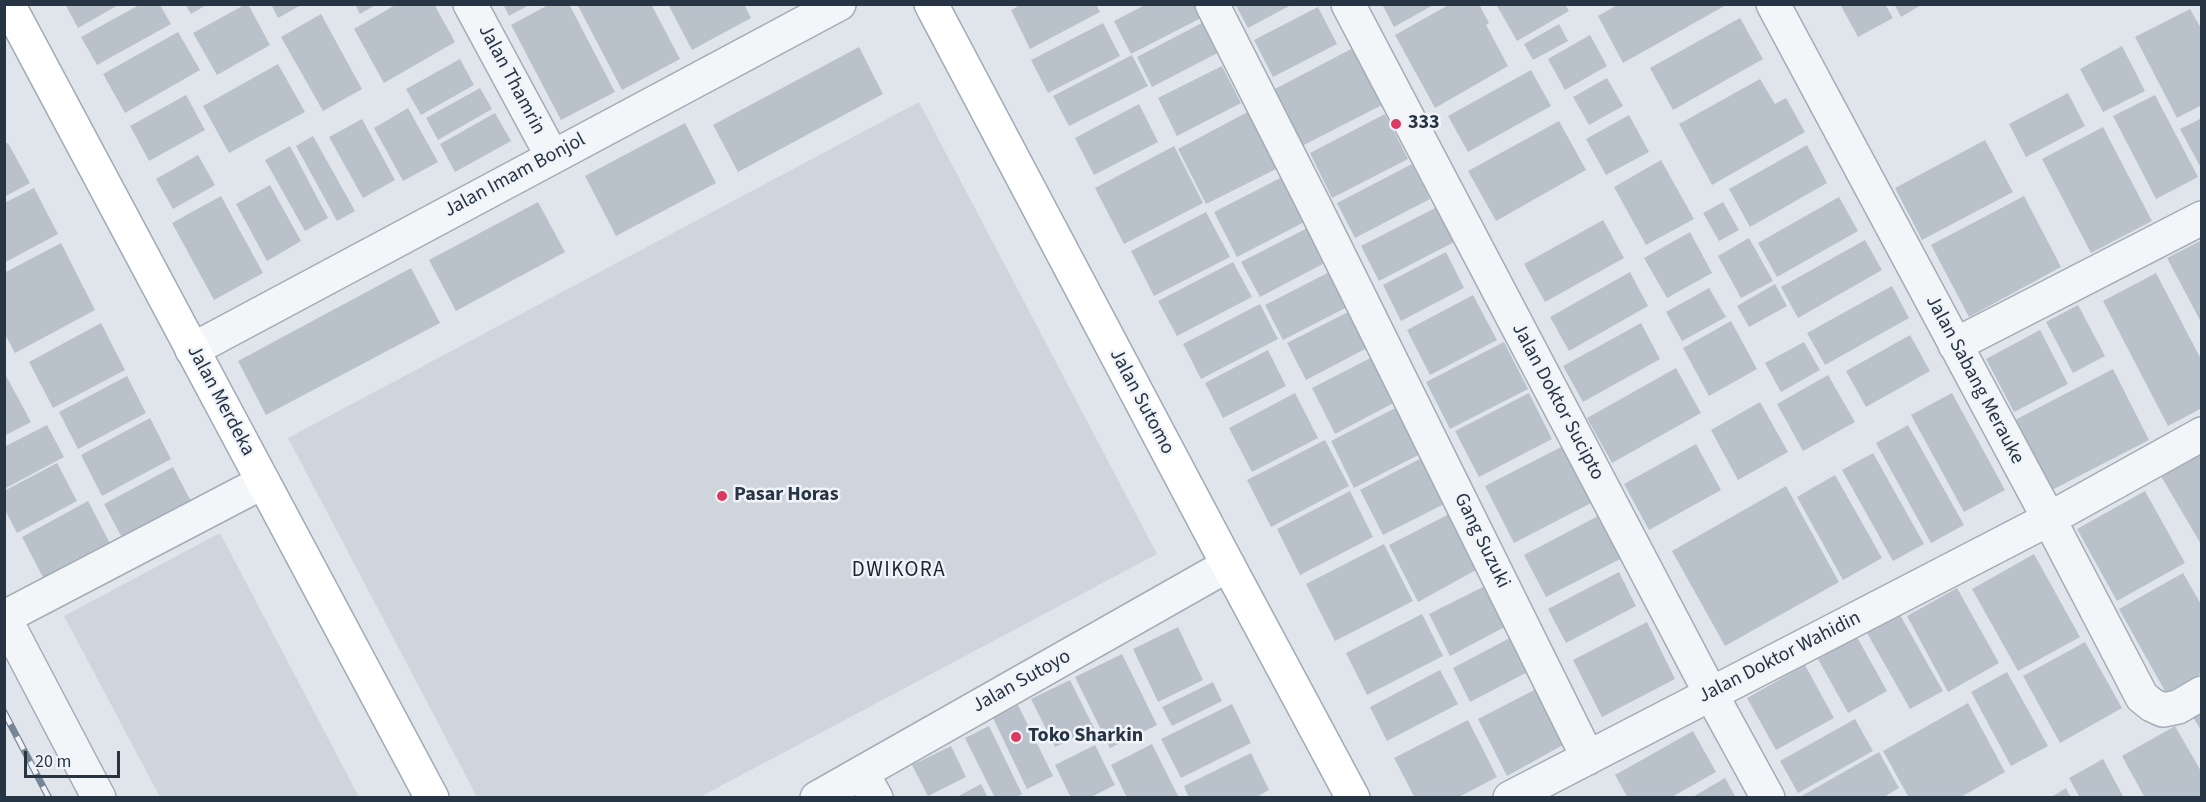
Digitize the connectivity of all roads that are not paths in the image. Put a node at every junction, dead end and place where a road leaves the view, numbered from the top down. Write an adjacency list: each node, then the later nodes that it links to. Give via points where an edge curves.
1 (8, 4): 11 (main road, Jalan Merdeka)
2 (470, 4): 8 (street, Jalan Thamrin)
3 (839, 4): 8 (street, Jalan Imam Bonjol)
4 (931, 4): 15 (main road, Jalan Sutomo)
5 (1212, 4): 19 (street, Gang Suzuki)
6 (1348, 4): 18 (street, Jalan Doktor Sucipto)
7 (1773, 4): 10 (street, Jalan Sabang Merauke)
8 (552, 156): 11 (street, Jalan Imam Bonjol)
9 (2202, 218): 10 (street)
10 (1955, 345): 14 (street, Jalan Sabang Merauke)
11 (192, 350): 13 (main road, Jalan Merdeka)
12 (2202, 434): 14 (street, Jalan Doktor Wahidin)
13 (262, 482): 16 (street); 22 (main road, Jalan Merdeka)
14 (2049, 519): 17 (street, Jalan Sabang Merauke, via 2142,698 2163,710 2178,707); 18 (street, Jalan Doktor Wahidin)
15 (1228, 565): 20 (street, Jalan Sutoyo); 24 (main road, Jalan Sutomo)
16 (5, 617): 21 (street)
17 (2202, 693)
18 (1710, 694): 19 (street, Jalan Doktor Wahidin); 26 (street, Jalan Doktor Sucipto)
19 (1588, 758): 25 (street, Jalan Doktor Wahidin)
20 (869, 785): 23 (street, Jalan Sutoyo)
21 (99, 798)
22 (432, 798)
23 (817, 798)
24 (1353, 798)
25 (1510, 798)
26 (1768, 798)

